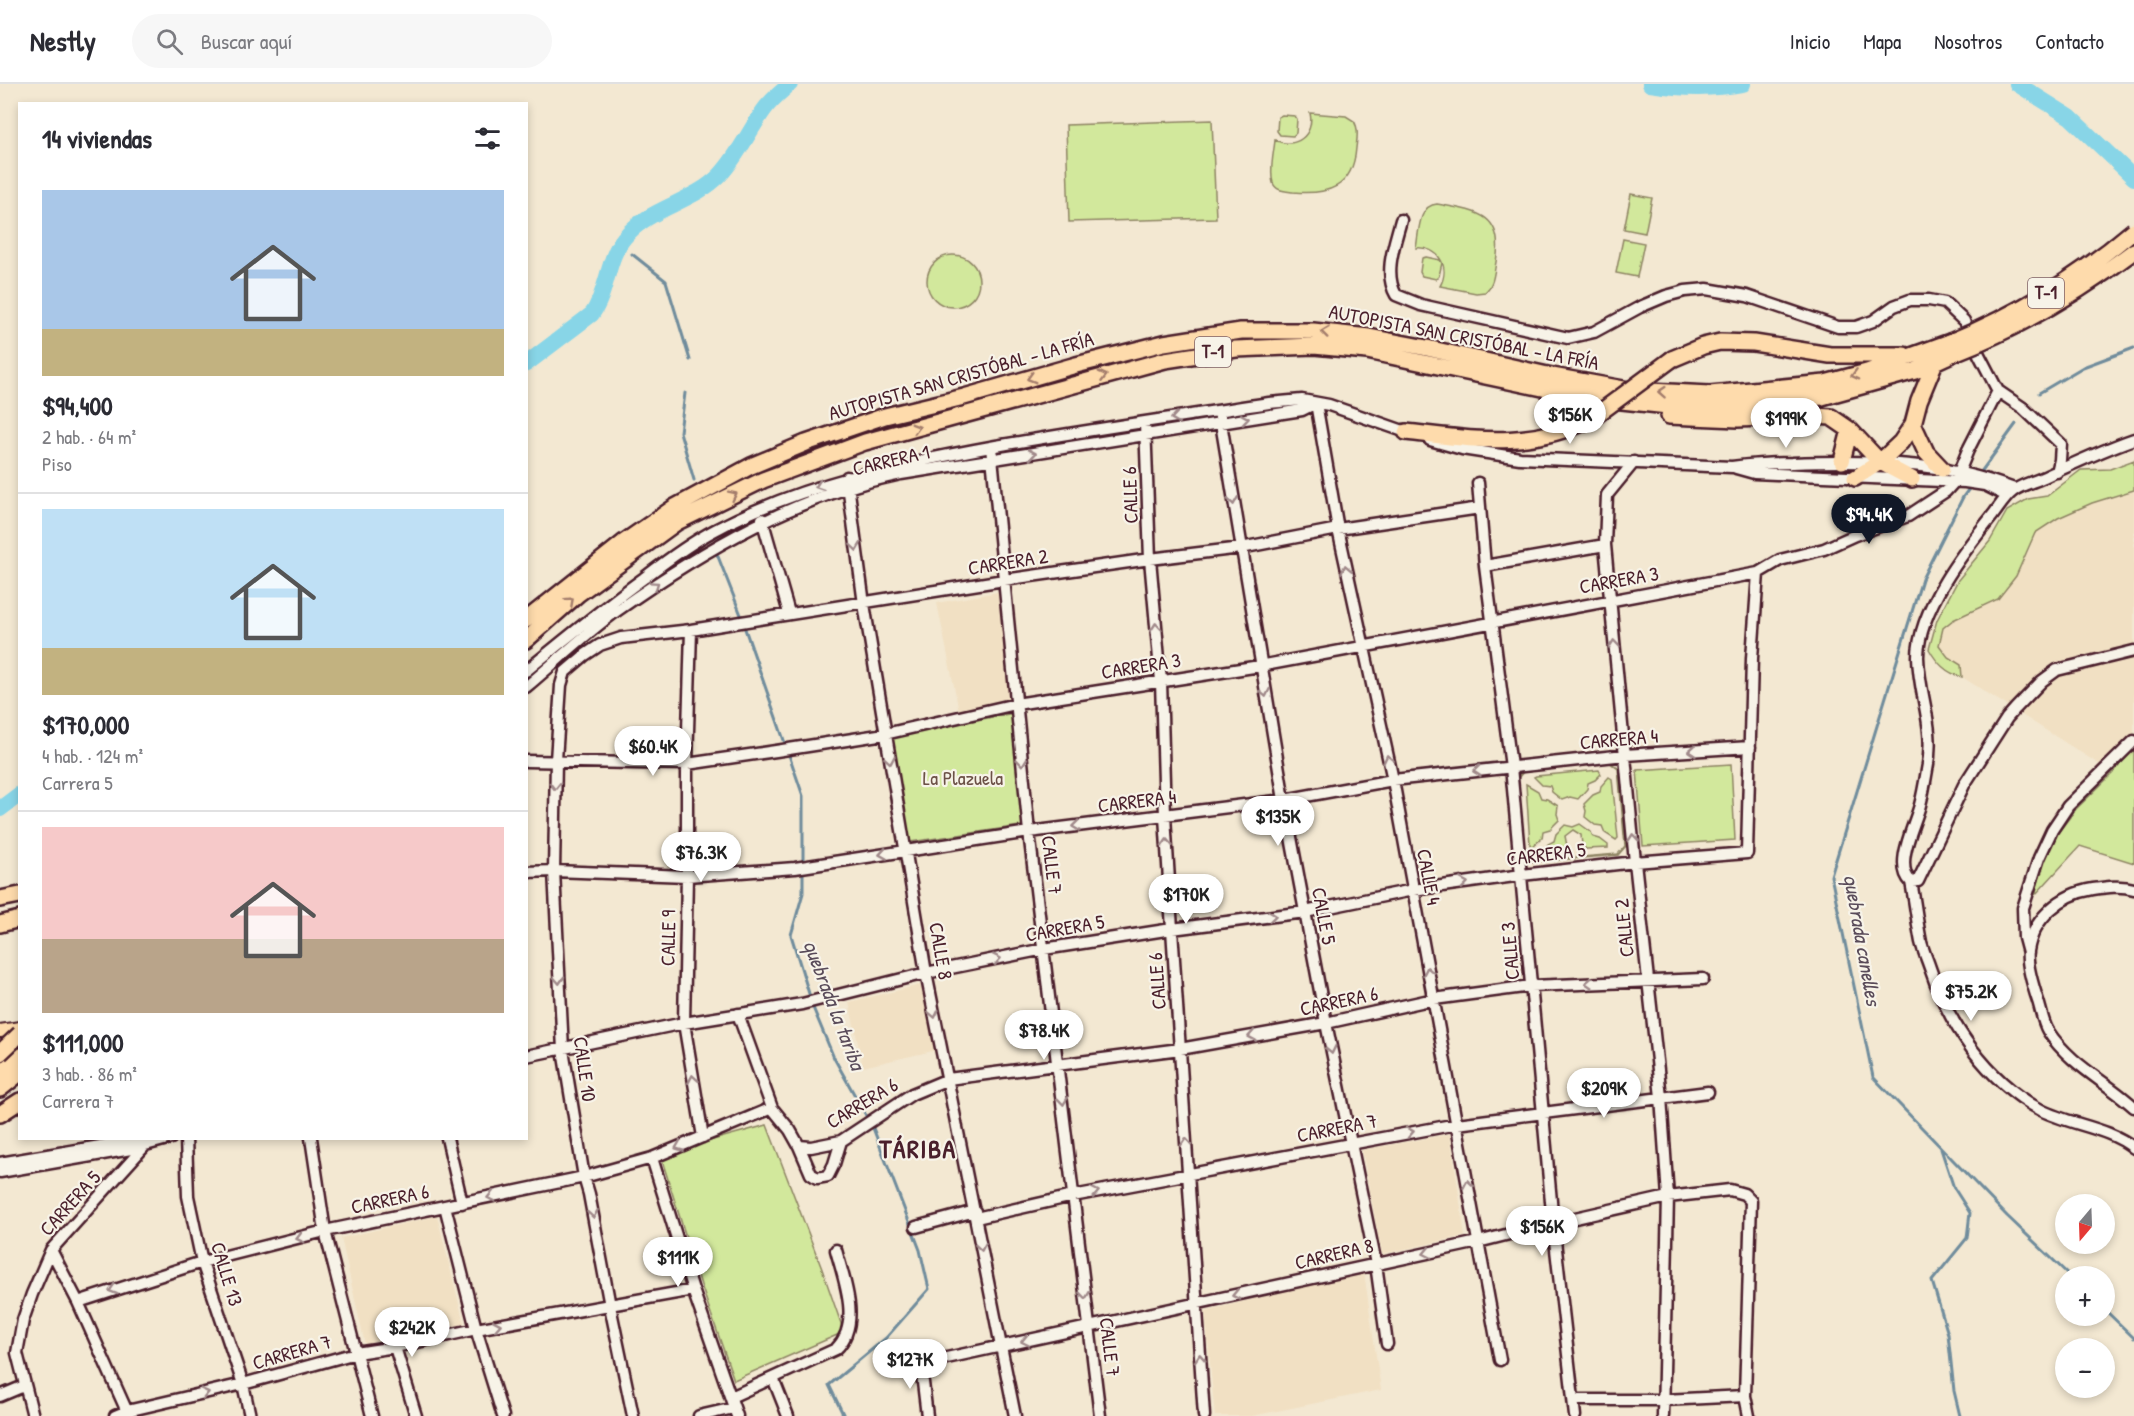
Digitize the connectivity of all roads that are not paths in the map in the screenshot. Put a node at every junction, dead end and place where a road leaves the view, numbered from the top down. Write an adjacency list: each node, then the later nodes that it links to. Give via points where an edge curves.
1 (1401, 220): 8 (street, via 1390,286 1396,295 1421,305 1568,338 1594,332 1640,307 1685,291 1707,288 1747,296 1838,327 1857,327 1894,306 1910,300 1929,300 1945,303 1964,321)
2 (2134, 230): 4 (highway, AUTOPISTA SAN CRISTÓBAL - LA FRÍA / T-1, bridge, via 2039,298)
3 (2134, 251): 4 (highway, AUTOPISTA SAN CRISTÓBAL - LA FRÍA / T-1, bridge, via 2045,311 2004,332)
4 (1952, 347): 5 (highway, AUTOPISTA SAN CRISTÓBAL - LA FRÍA / T-1); 6 (highway, AUTOPISTA SAN CRISTÓBAL - LA FRÍA / T-1)
5 (1916, 355): 15 (highway, bridge, via 1830,355 1728,342 1703,346 1672,359 1591,419 1567,430 1527,439); 45 (highway, AUTOPISTA SAN CRISTÓBAL - LA FRÍA / T-1, one-way to 45, via 1825,382 1710,394 1629,390 1427,348 1313,330 1241,331 1164,343 885,416 752,466 675,507)
6 (1935, 362): 7 (highway, AUTOPISTA SAN CRISTÓBAL - LA FRÍA / T-1, via 1881,382 1822,397 1713,408 1585,397); 12 (highway)
7 (1553, 390): 14 (highway, via 1567,398 1642,413 1718,419 1831,417); 48 (highway, AUTOPISTA SAN CRISTÓBAL - LA FRÍA / T-1, one-way to 7, via 578,594 677,522 763,480 865,442 1165,360 1236,349 1314,346 1367,351)
8 (1998, 391): 24 (street, via 2023,408 2061,444); 26 (street, via 1968,450)
9 (1316, 403): 10 (street, CARRERA 1, via 1291,401); 11 (street, CARRERA 1, one-way to 9, via 1302,410); 15 (street, CARRERA 1, via 1345,409); 35 (street, CALLE 4)
10 (1219, 411): 11 (street, CALLE 5); 13 (street, CARRERA 1, one-way to 13)
11 (1220, 423): 13 (street, CARRERA 1); 37 (street, CALLE 5, one-way to 37)
12 (1913, 424): 21 (highway); 23 (highway, via 1926,453)
13 (1145, 429): 17 (street, CARRERA 1, via 1064,434); 18 (street, CARRERA 1, one-way to 13); 38 (street, CALLE 6)
14 (1850, 430): 19 (highway); 21 (highway)
15 (1406, 432): 20 (street, CARRERA 1, via 1486,454)
16 (2134, 439): 24 (street)
17 (992, 447): 18 (street, CALLE 7); 25 (street, CARRERA 1)
18 (994, 460): 30 (street, CARRERA 1, via 875,479); 41 (street, CALLE 7)
19 (1842, 460): 21 (street); 22 (street)
20 (1634, 462): 22 (street, CARRERA 1); 36 (street, CALLE 2, via 1607,495)
21 (1880, 462): 23 (street); 27 (highway); 28 (highway)
22 (1732, 467): 27 (street, via 1754,473)
23 (1942, 469): 26 (street)
24 (2057, 472): 31 (street)
25 (847, 477): 30 (street, CALLE 8); 33 (street, CARRERA 1, one-way to 33)
26 (1961, 477): 28 (street); 31 (street); 40 (street, CARRERA 3, via 1908,516 1824,549 1780,560)
27 (1855, 478): 28 (street)
28 (1911, 479)
29 (1478, 483): 32 (street, CALLE 3)
30 (848, 489): 34 (street, CARRERA 1, via 803,503); 43 (street, CALLE 8, one-way to 43)
31 (2011, 493): 75 (street, via 1958,561 1921,632 1918,659 1931,732 1920,807 1906,849 1906,878)
32 (1480, 508): 35 (street, CARRERA 2); 39 (street, CALLE 3)
33 (759, 510): 34 (street); 52 (street, CARRERA 1, via 715,530 673,556)
34 (763, 523): 44 (street); 54 (street, CARRERA 1, one-way to 34, via 616,612 720,543)
35 (1338, 529): 37 (street, CARRERA 2); 49 (street, CALLE 4, one-way to 35)
36 (1605, 545): 39 (street); 42 (street, CALLE 2)
37 (1241, 548): 38 (street, CARRERA 2); 51 (street, CALLE 5)
38 (1150, 559): 41 (street, CARRERA 2); 53 (street, CALLE 6, one-way to 38)
39 (1485, 566): 46 (street, CALLE 3)
40 (1758, 573): 42 (street, CARRERA 3); 59 (street)
41 (1004, 580): 43 (street, CARRERA 2); 56 (street, CALLE 7)
42 (1610, 600): 46 (street, CARRERA 3); 60 (street, CALLE 2, one-way to 42)
43 (864, 604): 44 (street, CARRERA 2); 57 (street, CALLE 8)
44 (789, 613): 47 (street, CARRERA 2)
45 (528, 618)
46 (1491, 622): 49 (street, CARRERA 3); 64 (street, CALLE 3)
47 (691, 630): 55 (street, CARRERA 2, via 621,638 600,645 565,672); 63 (street, CALLE 9)
48 (528, 638)
49 (1362, 648): 51 (street, CARRERA 3); 65 (street, CALLE 4, one-way to 49)
50 (2134, 651): 75 (street, via 2057,670 2042,681 2007,718 1987,747 1951,809 1918,881)
51 (1260, 666): 53 (street, CARRERA 3); 66 (street, CALLE 5, one-way to 66)
52 (528, 669)
53 (1161, 681): 56 (street, CARRERA 3); 67 (street, CALLE 6)
54 (528, 685)
55 (561, 685): 61 (street, CALLE 10)
56 (1016, 704): 57 (street, CARRERA 3); 68 (street, CALLE 7, one-way to 68)
57 (885, 734): 63 (street, CARRERA 3); 69 (street, CALLE 8, one-way to 69)
58 (2134, 741): 85 (street, via 2068,806 2052,830 2023,908)
59 (1750, 747): 60 (street, CARRERA 4, one-way to 60); 70 (street, CARRERA 5, via 1747,853)
60 (1625, 755): 64 (street, CARRERA 4); 70 (street, CALLE 2, one-way to 60)
61 (556, 760): 62 (street, CARRERA 3); 63 (street, CARRERA 3); 71 (street, CALLE 10, one-way to 71)
62 (528, 761)
63 (687, 764): 74 (street, CALLE 9)
64 (1511, 767): 65 (street, CARRERA 4, one-way to 65); 73 (street, CALLE 3)
65 (1393, 780): 66 (street, CARRERA 4); 77 (street, CALLE 4)
66 (1284, 800): 67 (street, CARRERA 4); 80 (street, CALLE 5)
67 (1165, 816): 68 (street, CARRERA 4, one-way to 68); 83 (street, CALLE 6, one-way to 67)
68 (1029, 832): 69 (street, CARRERA 4); 84 (street, CALLE 7)
69 (906, 850): 74 (street, CARRERA 4, one-way to 74, via 795,868); 86 (street, CALLE 8)
70 (1635, 862): 73 (street, CARRERA 5); 88 (street, CALLE 2)
71 (554, 871): 72 (street, CARRERA 4); 74 (street, CARRERA 4); 100 (street, CALLE 10, one-way to 100)
72 (528, 872)
73 (1521, 874): 77 (street, CARRERA 5, one-way to 73); 89 (street, CALLE 3)
74 (687, 876): 92 (street, CALLE 9)
75 (1911, 882): 123 (street, via 1921,942 1936,986 1981,1061 2040,1109 2113,1136)
76 (2134, 889): 85 (street, via 2103,888 2069,896 2039,922)
77 (1413, 890): 80 (street, CARRERA 5); 90 (street, CALLE 4, one-way to 77)
78 (18, 895): 79 (highway)
79 (0, 899)
80 (1305, 912): 83 (street, CARRERA 5, one-way to 80); 93 (street, CALLE 5)
81 (18, 920): 82 (highway)
82 (0, 924)
83 (1172, 929): 84 (street, CARRERA 5); 99 (street, CALLE 6)
84 (1044, 949): 86 (street, CARRERA 5, one-way to 84); 104 (street, CALLE 7)
85 (2028, 953): 110 (street, via 2047,1029 2061,1047)
86 (926, 973): 91 (street, CARRERA 5, via 802,1004); 105 (street, CALLE 8, one-way to 105)
87 (1702, 979): 88 (street, CARRERA 6)
88 (1648, 980): 89 (street, CARRERA 6, one-way to 89); 108 (street, CALLE 2)
89 (1531, 986): 90 (street, CARRERA 6); 112 (street, CALLE 3)
90 (1434, 999): 93 (street, CARRERA 6); 114 (street, CALLE 4)
91 (738, 1014): 92 (street, CARRERA 5); 111 (street)
92 (684, 1023): 100 (street, CARRERA 5); 115 (street, CALLE 9, one-way to 92)
93 (1326, 1023): 99 (street, CARRERA 6, one-way to 99); 121 (street, CALLE 5, one-way to 121)
94 (18, 1028): 95 (main road)
95 (0, 1030)
96 (18, 1036): 98 (main road)
97 (18, 1037): 101 (highway, bridge)
98 (0, 1040)
99 (1180, 1048): 104 (street, CARRERA 6); 127 (street, CALLE 6, one-way to 99)
100 (562, 1050): 102 (street, CARRERA 5); 128 (street, CALLE 10)
101 (0, 1053)
102 (528, 1056)
103 (18, 1060): 106 (highway)
104 (1059, 1066): 105 (street, CARRERA 6); 129 (street, CALLE 7, one-way to 129)
105 (948, 1079): 120 (street, CARRERA 6, via 912,1094); 133 (street, CALLE 8)
106 (7, 1080)
107 (1708, 1092): 108 (street, CARRERA 7)
108 (1661, 1097): 112 (street, CARRERA 7); 130 (street, CALLE 2)
109 (18, 1102): 113 (highway)
110 (2134, 1107)
111 (772, 1108): 115 (street, CARRERA 6); 122 (street)
112 (1543, 1111): 114 (street, CARRERA 7); 134 (street, CALLE 3)
113 (0, 1114)
114 (1457, 1124): 121 (street, CARRERA 7, one-way to 114); 137 (street, CALLE 4, one-way to 114)
115 (703, 1137): 124 (street, CARRERA 6, one-way to 124)
116 (186, 1140): 140 (street, CALLE 13, via 188,1196)
117 (311, 1140): 136 (street)
118 (447, 1140): 131 (street)
119 (151, 1141): 125 (street, via 130,1141); 126 (street, via 131,1149); 138 (street, CARRERA 5)
120 (841, 1141): 122 (street, CARRERA 6); 122 (street, via 828,1176 817,1178 811,1174)
121 (1351, 1143): 127 (street, CARRERA 7); 141 (street, CALLE 5)
122 (799, 1146)
123 (2134, 1148)
124 (652, 1158): 128 (street, CARRERA 6); 142 (street)
125 (0, 1163)
126 (0, 1172)
127 (1188, 1174): 129 (street, CARRERA 7, one-way to 127); 144 (street, CALLE 6)
128 (584, 1177): 131 (street, CARRERA 6, one-way to 131); 145 (street, CALLE 10, one-way to 145)
129 (1073, 1196): 133 (street, CARRERA 7); 146 (street, CALLE 7, one-way to 146)
130 (1668, 1197): 134 (street, CARRERA 8); 157 (street, CARRERA 8, via 1730,1190 1751,1201); 159 (street, CALLE 2)
131 (462, 1203): 132 (street, CARRERA 6)
132 (445, 1206): 136 (street, CARRERA 6); 147 (street)
133 (976, 1215): 135 (street, CARRERA 7); 149 (street, CALLE 8, one-way to 149)
134 (1553, 1222): 137 (street, CARRERA 8); 158 (street, CALLE 3)
135 (916, 1227)
136 (325, 1232): 140 (street, CARRERA 6, one-way to 140); 151 (street)
137 (1478, 1242): 141 (street, CARRERA 8, one-way to 141); 152 (street, CALLE 4)
138 (51, 1250): 143 (street); 155 (street, CARRERA 5, via 32,1294 16,1353)
139 (836, 1250): 153 (street, via 848,1297 849,1327 844,1342)
140 (202, 1262): 143 (street, CARRERA 6, one-way to 143); 154 (street, CALLE 13)
141 (1376, 1264): 144 (street, CARRERA 8, one-way to 144); 148 (street, CALLE 5)
142 (693, 1290): 145 (street, CARRERA 7); 160 (street)
143 (78, 1302): 161 (street)
144 (1197, 1304): 146 (street, CARRERA 8); 174 (street, CALLE 6, one-way to 144)
145 (610, 1306): 147 (street, CARRERA 7, one-way to 145); 168 (street, CALLE 10)
146 (1089, 1327): 149 (street, CARRERA 8, one-way to 149); 173 (street, CALLE 7)
147 (476, 1329): 150 (street, CARRERA 7); 167 (street)
148 (1387, 1344)
149 (1001, 1346): 171 (street, CARRERA 8, via 924,1366); 172 (street, CALLE 8)
150 (395, 1347): 151 (street, CARRERA 7); 166 (street)
151 (356, 1353): 154 (street, CARRERA 7); 165 (street)
152 (1500, 1360)
153 (773, 1378): 160 (street); 170 (street)
154 (243, 1384): 161 (street, CARRERA 7, one-way to 154); 164 (street, CALLE 13)
155 (24, 1386): 156 (street); 162 (street, CARRERA 5)
156 (0, 1396)
157 (1745, 1396): 159 (street); 177 (street)
158 (1574, 1400): 159 (street); 175 (street, CALLE 3)
159 (1664, 1400): 176 (street, CALLE 2)
160 (734, 1407): 169 (street)
161 (128, 1414): 163 (street, CARRERA 7)
162 (33, 1416)
163 (115, 1416)
164 (250, 1416)
165 (372, 1416)
166 (416, 1416)
167 (503, 1416)
168 (633, 1416)
169 (699, 1416)
170 (788, 1416)
171 (927, 1416)
172 (1015, 1416)
173 (1100, 1416)
174 (1204, 1416)
175 (1575, 1416)
176 (1663, 1416)
177 (1749, 1416)

